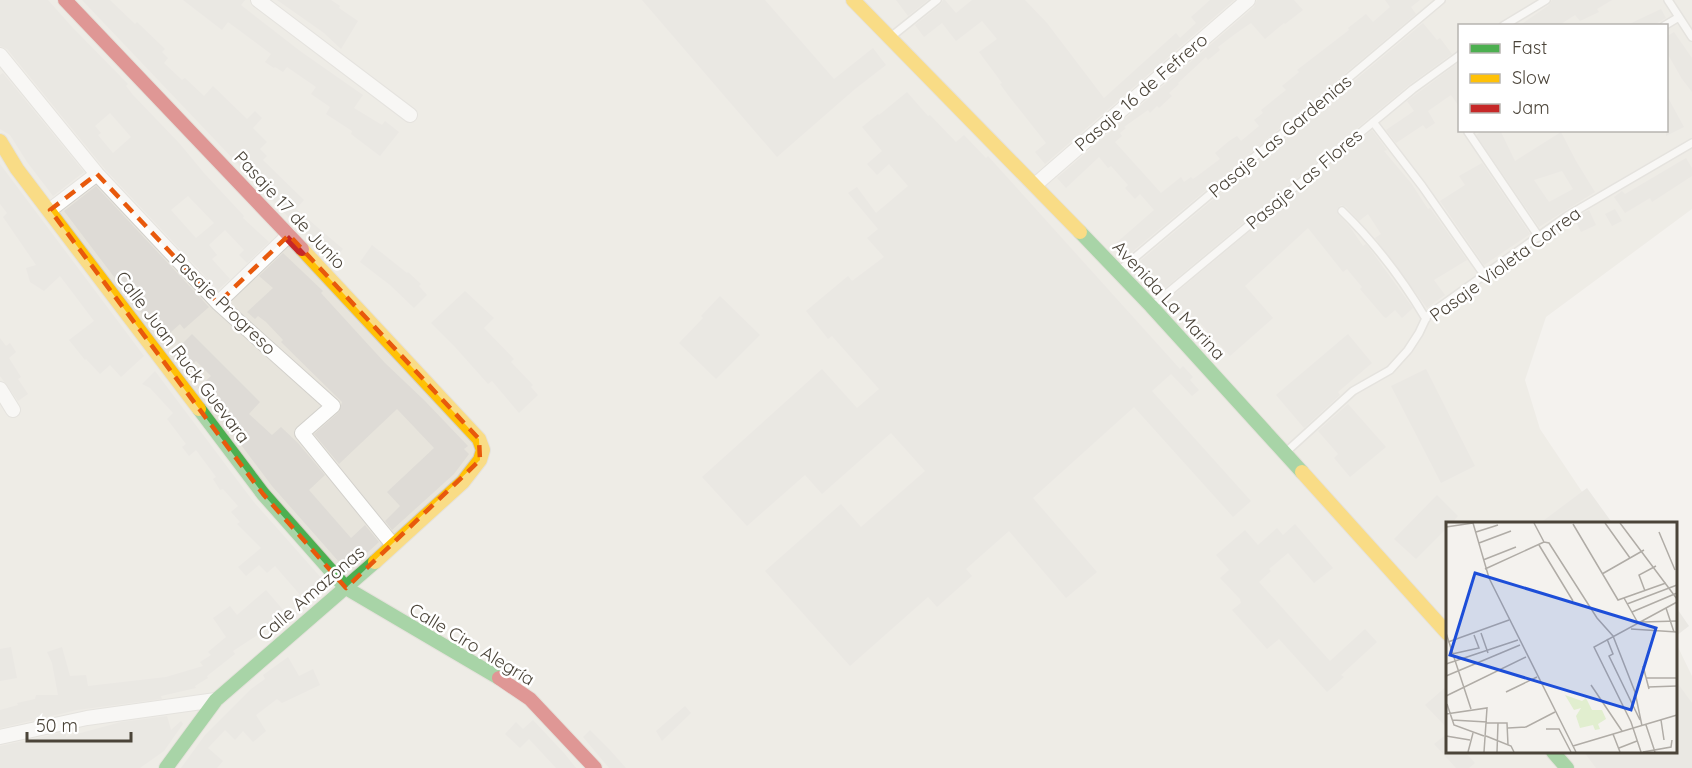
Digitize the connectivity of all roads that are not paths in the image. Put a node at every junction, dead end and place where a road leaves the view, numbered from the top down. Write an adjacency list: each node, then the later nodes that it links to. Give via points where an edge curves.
1 (64, 0): 25 (street, Pasaje 17 de Junio)
2 (258, 0): 16 (street)
3 (853, 0): 13 (street, Avenida La Marina)
4 (937, 0): 13 (lane)
5 (1248, 0): 22 (street, Pasaje 16 de Fefrero)
6 (1441, 0): 27 (lane, Pasaje Las Gardenias)
7 (1546, 0): 10 (lane)
8 (1668, 0): 9 (lane)
9 (1679, 17): 11 (lane); 12 (lane)
10 (1506, 24)
11 (1667, 24)
12 (1692, 36)
13 (890, 38): 22 (street, Avenida La Marina)
14 (0, 55): 21 (street, Pasaje Progreso)
15 (1458, 57): 17 (lane, Pasaje Las Flores)
16 (410, 115)
17 (1373, 123): 28 (lane); 30 (lane, Pasaje Las Flores)
18 (1471, 132): 26 (lane)
19 (0, 141): 23 (street, Calle Juan Ruck Guevara)
20 (1692, 143): 26 (lane, Pasaje Violeta Correa)
21 (97, 174): 23 (street); 29 (street, Pasaje Progreso)
22 (1035, 185): 27 (street, Avenida La Marina)
23 (50, 210): 37 (street, Calle Juan Ruck Guevara, via 263,494)
24 (1342, 211): 31 (lane, via 1364,232)
25 (289, 235): 29 (street); 34 (street, Pasaje 17 de Junio, via 479,439)
26 (1539, 237): 28 (lane, Pasaje Violeta Correa)
27 (1118, 272): 30 (street, Avenida La Marina)
28 (1485, 276): 31 (lane, Pasaje Violeta Correa)
29 (218, 303): 36 (street, Pasaje Progreso, via 333,406 302,433)
30 (1151, 306): 35 (street, Avenida La Marina)
31 (1426, 320): 35 (lane, Pasaje Violeta Correa, via 1390,370 1353,391)
32 (0, 389): 33 (street)
33 (13, 410)
34 (483, 450): 36 (street, Calle Amazonas, via 463,482)
35 (1285, 454): 38 (street, Avenida La Marina)
36 (393, 544): 37 (street, Calle Amazonas)
37 (346, 588): 39 (street, Calle Amazonas); 43 (street, Calle Ciro Alegría, via 530,699)
38 (1446, 632)
39 (216, 700): 40 (street, via 87,718); 42 (street, Calle Amazonas)
40 (0, 738)
41 (1554, 753): 44 (street)
42 (166, 768)
43 (595, 768)
44 (1567, 768)

